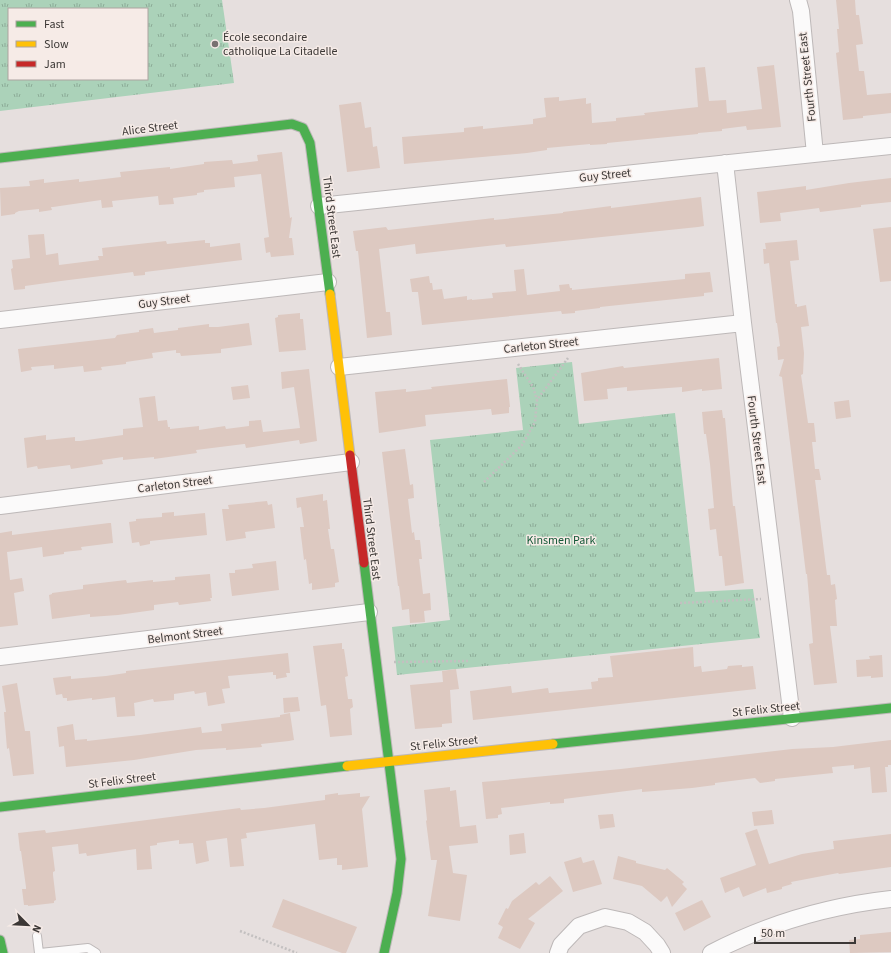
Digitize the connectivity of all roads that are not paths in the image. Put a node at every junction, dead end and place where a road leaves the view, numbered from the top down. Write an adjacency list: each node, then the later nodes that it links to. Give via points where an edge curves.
1 (798, 0): 4 (street, Fourth Street East)
2 (303, 128): 5 (street, Alice Street, via 292,124); 7 (street, Third Street East, via 310,143)
3 (891, 146): 4 (street, Guy Street)
4 (815, 154): 6 (street, Guy Street)
5 (0, 158)
6 (725, 163): 7 (street, Guy Street); 10 (street, Fourth Street East)
7 (319, 206): 8 (street, Third Street East)
8 (328, 282): 9 (street, Guy Street); 11 (street, Third Street East)
9 (0, 320)
10 (743, 323): 11 (street, Carleton Street); 17 (street, Fourth Street East)
11 (339, 367): 12 (street, Third Street East)
12 (351, 462): 13 (street, Carleton Street); 14 (street, Third Street East)
13 (0, 506)
14 (370, 612): 15 (street, Belmont Street); 18 (street, Third Street East)
15 (0, 657)
16 (891, 708): 17 (street, St Felix Street)
17 (792, 718): 18 (street, St Felix Street)
18 (388, 761): 19 (street, St Felix Street); 26 (street, Third Street East, via 401,859 397,893)
19 (0, 807)
20 (891, 899): 29 (street, via 840,907 788,920)
21 (37, 936): 24 (lane)
22 (0, 940): 23 (street)
23 (3, 953)
24 (40, 953): 25 (lane, via 88,948)
25 (96, 953)
26 (384, 953)
27 (558, 953): 28 (street, via 579,926 604,918 628,922 645,932)
28 (662, 953)
29 (711, 953)

